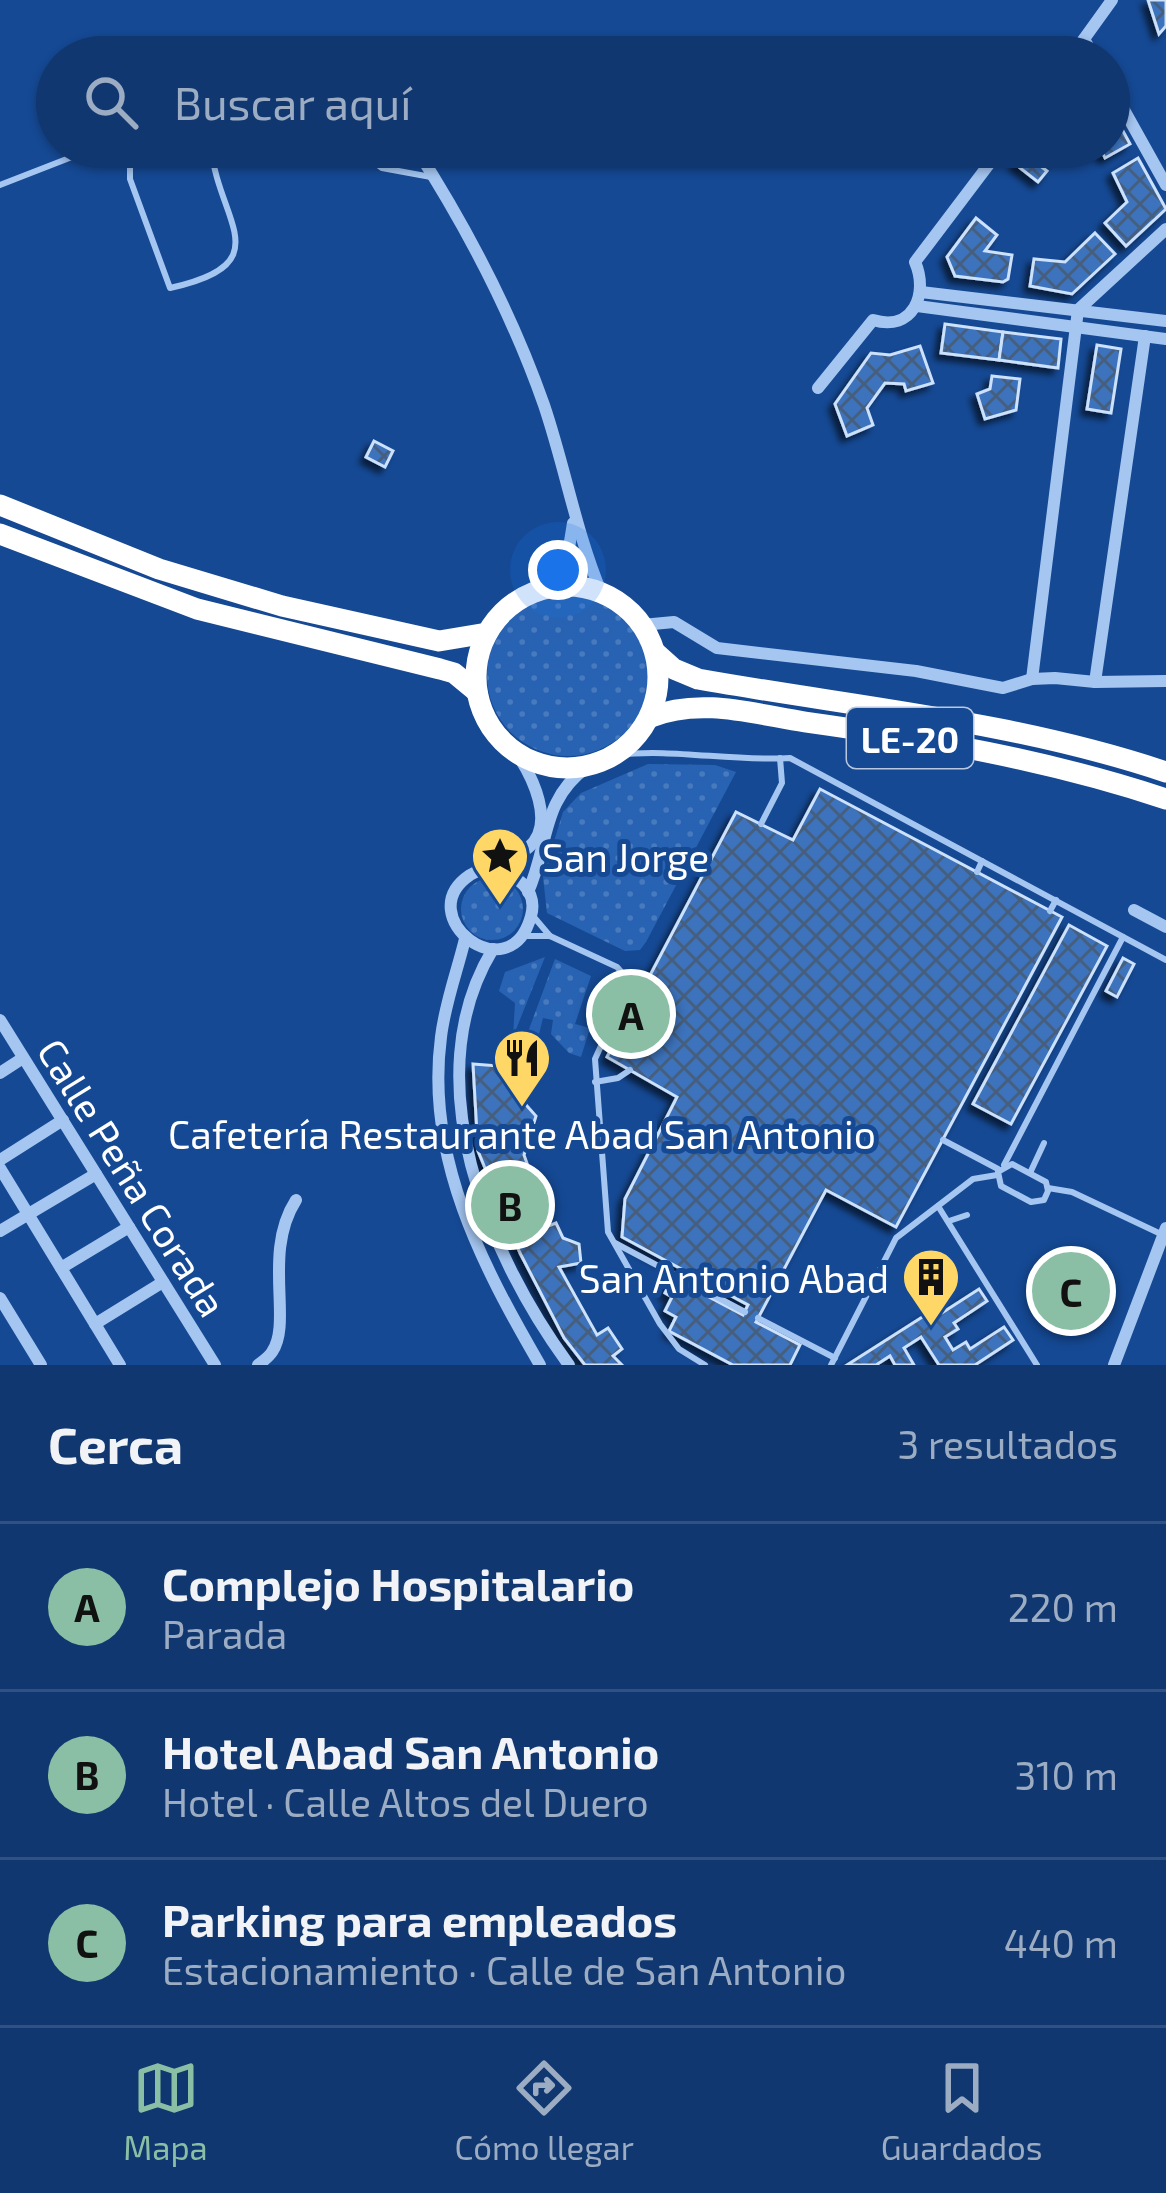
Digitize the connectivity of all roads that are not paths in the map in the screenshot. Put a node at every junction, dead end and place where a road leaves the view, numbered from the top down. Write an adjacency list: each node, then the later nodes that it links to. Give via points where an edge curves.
1 (1112, 0): 2 (street)
2 (1086, 36)
3 (1130, 121): 12 (street)
4 (44, 168): 11 (lane)
5 (131, 168): 6 (lane, via 170,289 220,273 236,252)
6 (214, 168)
7 (382, 168): 10 (lane)
8 (429, 168): 10 (street)
9 (986, 168): 14 (street, via 915,262)
10 (435, 177): 21 (street, via 521,344)
11 (0, 185)
12 (1166, 185)
13 (1166, 229): 15 (street)
14 (919, 299): 15 (street); 17 (street); 20 (street, via 901,321 873,320)
15 (1078, 310): 16 (street); 17 (street)
16 (1166, 322)
17 (1079, 327): 18 (street); 29 (street)
18 (1144, 336): 19 (street); 31 (street)
19 (1166, 339)
20 (818, 388)
21 (574, 504): 24 (street, via 568,554); 25 (street)
22 (0, 505): 27 (highway, via 158,569 282,607 439,641)
23 (0, 534): 32 (highway, via 197,609 454,673)
24 (550, 587): 25 (highway); 27 (highway, via 512,604)
25 (601, 592): 26 (highway)
26 (642, 625): 28 (highway); 29 (street, via 674,622 717,648 978,685)
27 (487, 632): 32 (highway)
28 (656, 652): 33 (highway); 38 (highway, LE-20, via 698,679 971,722)
29 (1032, 679): 31 (street)
30 (1166, 681): 31 (street)
31 (1094, 682)
32 (477, 692): 34 (highway, via 497,736)
33 (651, 717): 35 (highway); 39 (highway, LE-20, via 693,706 848,728 1023,759)
34 (517, 754): 37 (highway, via 551,767); 42 (street, via 538,793 537,836)
35 (617, 755): 36 (lane); 37 (highway)
36 (780, 758): 40 (lane, via 782,783); 41 (lane)
37 (587, 767): 44 (street, via 552,806)
38 (1166, 772)
39 (1166, 799)
40 (760, 824)
41 (982, 861): 43 (lane); 45 (lane)
42 (478, 871): 44 (street, via 502,870); 53 (street, via 453,901)
43 (976, 872)
44 (528, 892): 48 (street)
45 (1056, 900): 47 (lane); 52 (lane)
46 (1134, 910): 49 (street)
47 (1050, 911)
48 (532, 914): 50 (street); 51 (lane)
49 (1166, 927)
50 (522, 936): 51 (lane); 54 (street)
51 (550, 936): 60 (lane, via 626,977 598,1046)
52 (1123, 937): 55 (lane); 65 (lane)
53 (465, 939): 54 (street); 90 (street, via 440,1042 446,1155 483,1260)
54 (493, 950): 91 (street, via 472,996 462,1049 468,1152 495,1234)
55 (1166, 960)
56 (0, 1020): 57 (street, Calle Peña Corada)
57 (23, 1058): 59 (street); 61 (street, Calle Peña Corada)
58 (630, 1070): 60 (lane)
59 (0, 1073)
60 (594, 1082): 77 (lane)
61 (62, 1120): 64 (street); 67 (street, Calle Peña Corada)
62 (943, 1140): 65 (lane)
63 (1044, 1143): 66 (lane)
64 (0, 1164): 71 (street)
65 (1000, 1170): 66 (lane, via 1012,1164); 68 (lane, via 1001,1186 1031,1202 1045,1199); 70 (lane)
66 (1030, 1173): 68 (lane)
67 (96, 1174): 71 (street); 74 (street, Calle Peña Corada)
68 (1048, 1188): 76 (lane)
69 (296, 1201): 89 (street, via 280,1231 279,1333)
70 (938, 1206): 73 (lane); 85 (lane, via 896,1238)
71 (28, 1214): 75 (street); 78 (street)
72 (967, 1215): 73 (lane)
73 (949, 1220): 93 (lane)
74 (129, 1227): 78 (street); 79 (street, Calle Peña Corada)
75 (0, 1231)
76 (1164, 1232): 94 (street)
77 (612, 1241): 81 (lane); 92 (lane, via 673,1342)
78 (61, 1268): 83 (street)
79 (163, 1282): 83 (street); 88 (street, Calle Peña Corada)
80 (0, 1298): 84 (street)
81 (745, 1312)
82 (758, 1318): 85 (lane)
83 (94, 1324): 87 (street)
84 (8, 1326): 86 (street)
85 (833, 1362)
86 (41, 1365)
87 (120, 1365)
88 (215, 1365)
89 (258, 1365)
90 (540, 1365)
91 (568, 1365)
92 (705, 1365)
93 (1037, 1365)
94 (1114, 1365)

